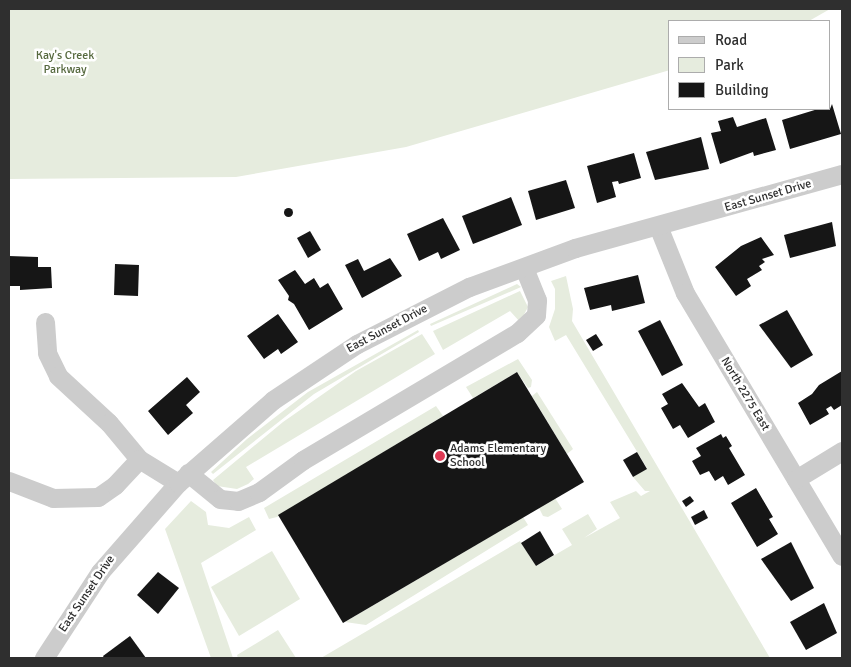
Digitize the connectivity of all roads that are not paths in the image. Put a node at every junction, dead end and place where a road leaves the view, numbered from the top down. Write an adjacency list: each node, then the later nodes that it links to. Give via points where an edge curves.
1 (842, 174): 2 (street, East Sunset Drive)
2 (658, 226): 3 (street, East Sunset Drive, via 575,248); 8 (street, North 2275 East, via 685,293)
3 (524, 267): 7 (street, East Sunset Drive, via 469,288 357,344 273,400); 7 (street, via 537,300 536,315 517,333 303,460 259,492 238,501 220,499)
4 (44, 322): 6 (street, via 47,353 58,376 109,424)
5 (842, 451): 8 (street)
6 (139, 459): 7 (street); 9 (street, via 114,485 98,496 53,498)
7 (183, 478): 11 (street, East Sunset Drive, via 100,572)
8 (796, 479): 10 (street, North 2275 East)
9 (9, 481)
10 (842, 556)
11 (45, 658)

